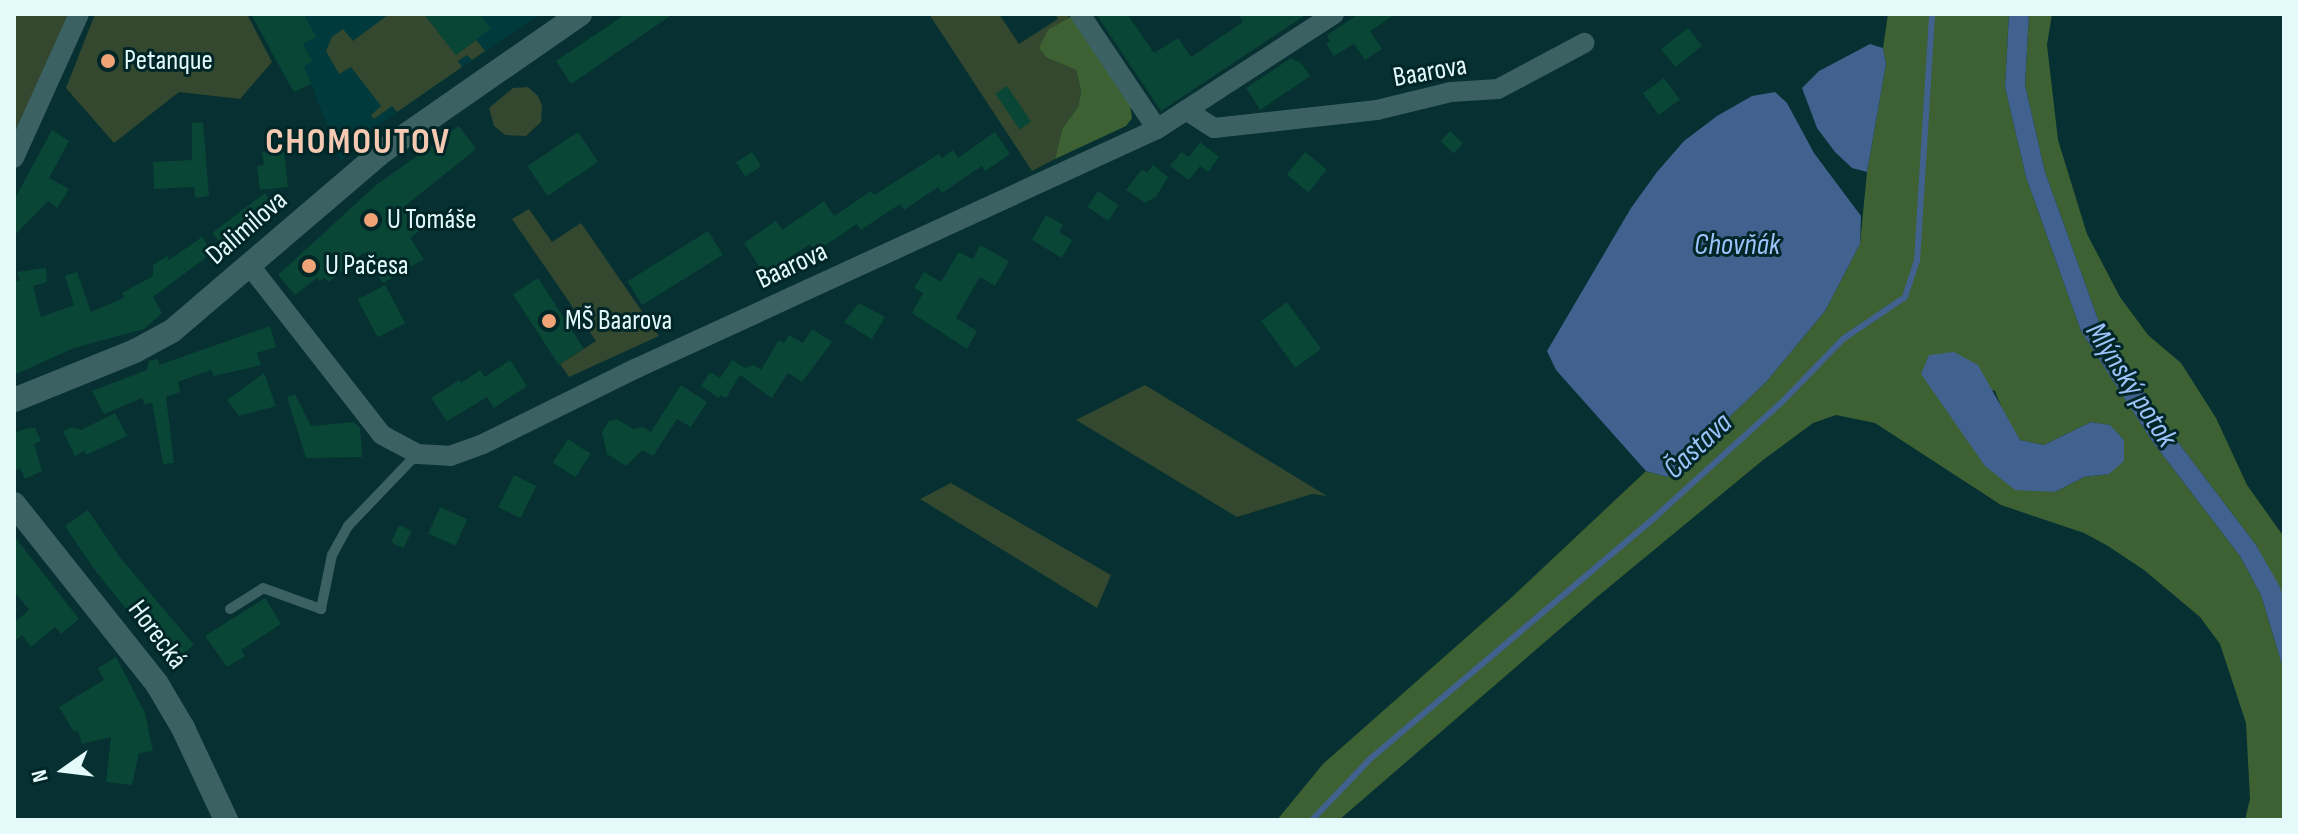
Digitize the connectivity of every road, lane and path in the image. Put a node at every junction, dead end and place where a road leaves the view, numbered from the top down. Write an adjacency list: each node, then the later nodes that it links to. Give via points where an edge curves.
1 (79, 14): 8 (street)
2 (580, 14): 9 (main road, Dalimilova, via 407,132)
3 (1080, 14): 7 (street)
4 (1334, 14): 6 (street, Baarova)
5 (1584, 43): 6 (street, Baarova, via 1498,89 1451,92 1377,110 1214,128)
6 (1186, 110): 7 (street, Baarova)
7 (1157, 129): 11 (street, Baarova, via 483,444 450,456)
8 (14, 158)
9 (250, 266): 10 (main road, Dalimilova, via 156,341); 11 (street, Baarova, via 382,435)
10 (14, 400)
11 (417, 454): 13 (lane, via 348,526 332,555 321,609 263,588)
12 (14, 504): 14 (main road, Horecká, via 157,684)
13 (230, 609)
14 (226, 820)

